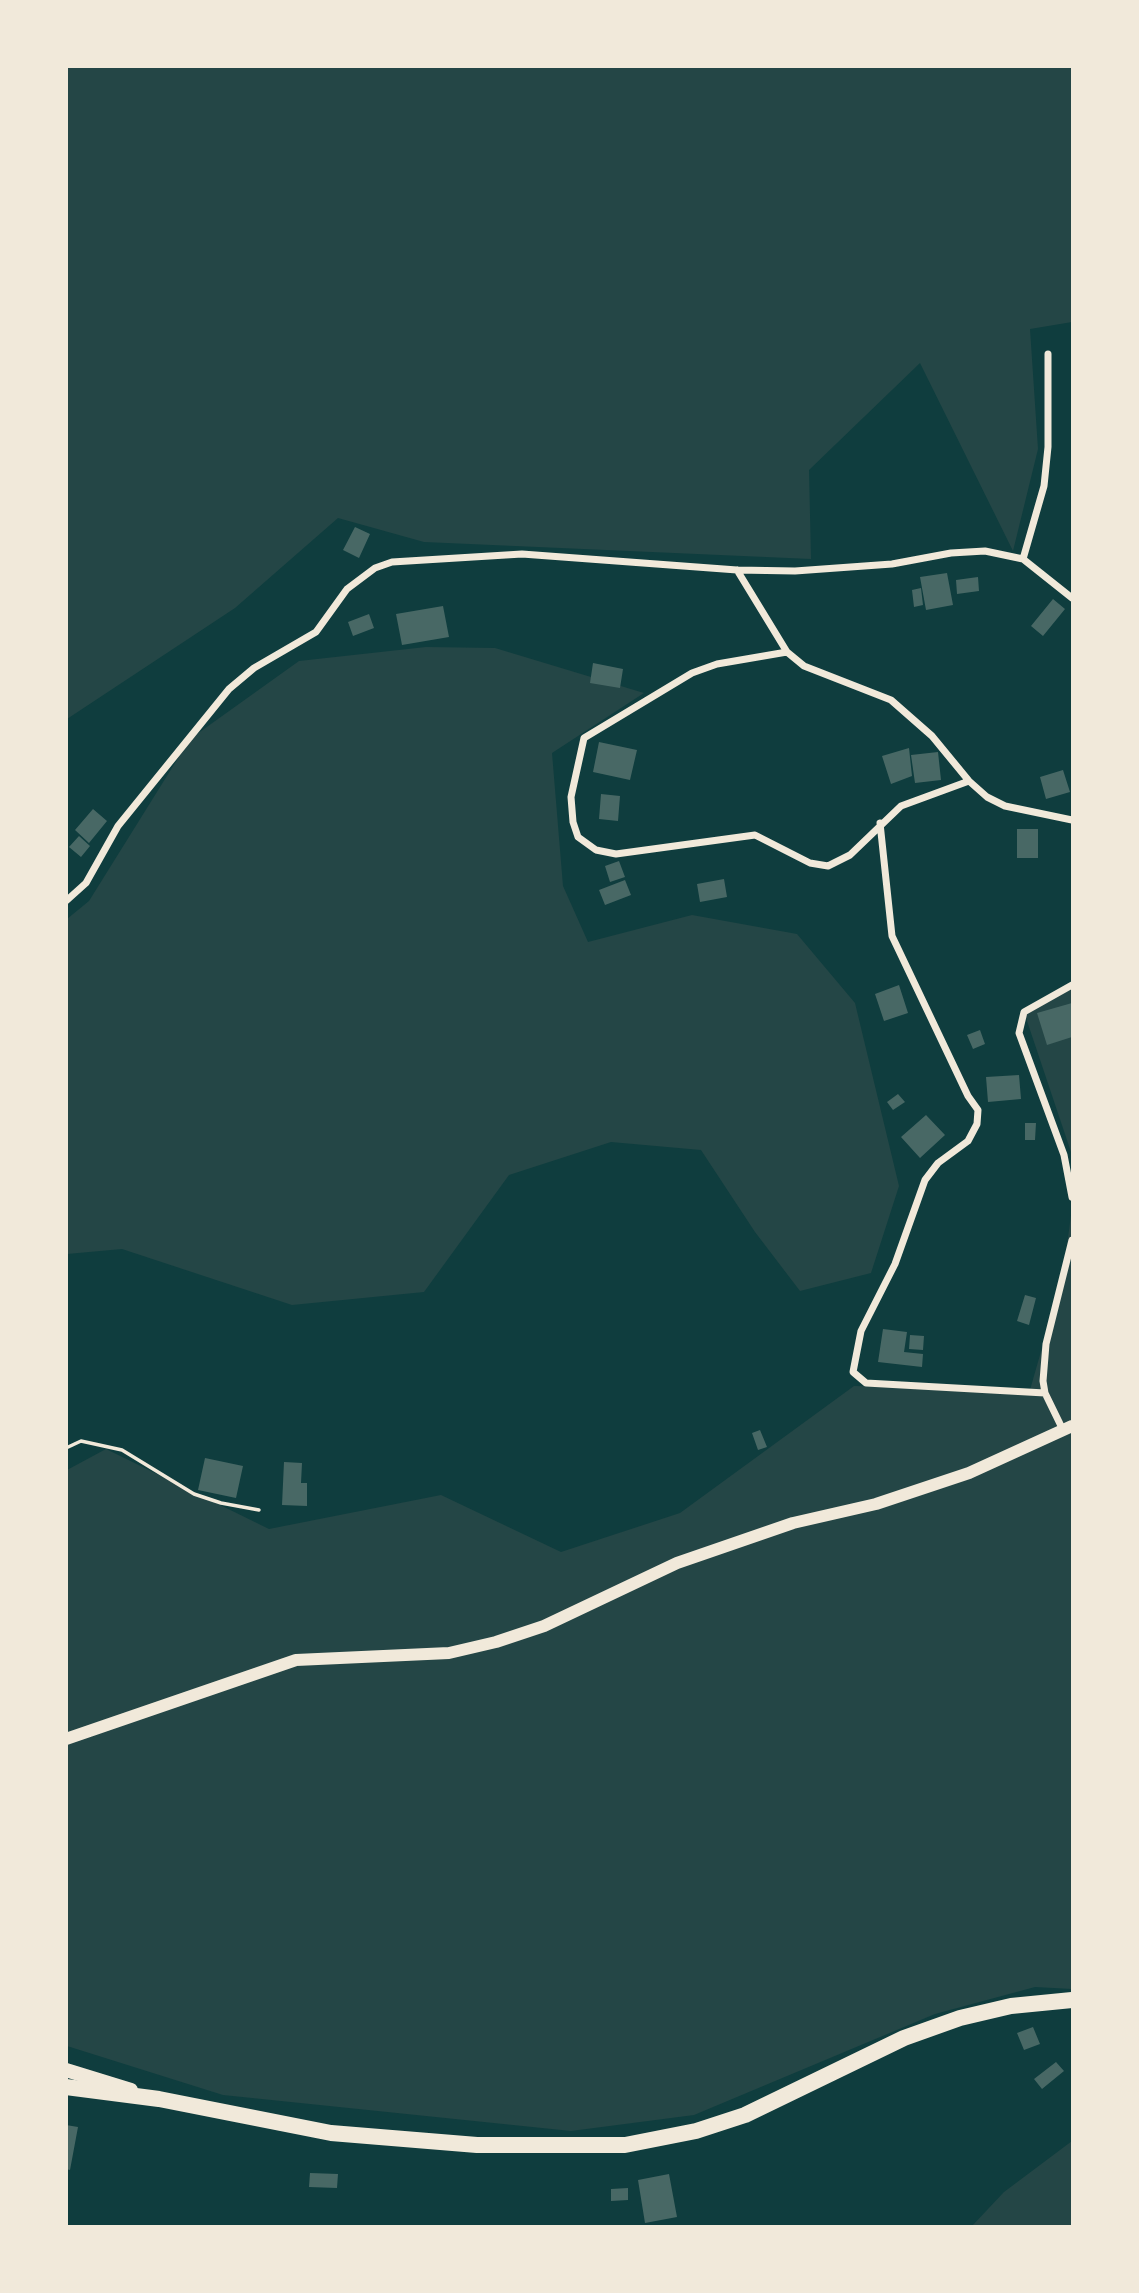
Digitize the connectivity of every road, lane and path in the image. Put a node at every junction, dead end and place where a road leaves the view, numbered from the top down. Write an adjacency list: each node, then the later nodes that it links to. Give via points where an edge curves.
1 (1048, 354): 2 (street, via 1044,485)
2 (1023, 559): 3 (street, via 985,551 864,566); 4 (street)
3 (737, 570): 5 (street); 9 (street, via 522,554 419,559 374,568 347,589 316,632 254,668 229,689 118,826 86,883)
4 (1073, 598)
5 (788, 652): 6 (street, via 817,673 891,700 951,755); 8 (street, via 692,673 584,738 571,797 578,837 596,850 616,854 755,835 810,863 828,866 850,855)
6 (969, 781): 7 (street, via 1005,806); 8 (street, via 901,806)
7 (1073, 820)
8 (880, 823): 13 (street, via 892,936 978,1110 968,1141 938,1163 925,1180 895,1264 861,1331 853,1373 866,1383)
9 (66, 901)
10 (1073, 985): 11 (street, via 1024,1012 1019,1033 1064,1155)
11 (1073, 1197)
12 (1073, 1240): 13 (street, via 1046,1345)
13 (1045, 1393): 14 (street)
14 (1068, 1428): 17 (street, via 957,1477 876,1504 793,1523 677,1563 544,1626 496,1642 449,1653 296,1660)
15 (66, 1448): 16 (path, via 81,1441 122,1450 194,1494)
16 (259, 1510)
17 (66, 1739)
18 (1073, 2000): 21 (main road, via 1011,2006 960,2018 904,2038 746,2115 625,2145 477,2145 331,2133)
19 (66, 2070): 21 (main road)
20 (66, 2087): 21 (main road)
21 (159, 2099)

